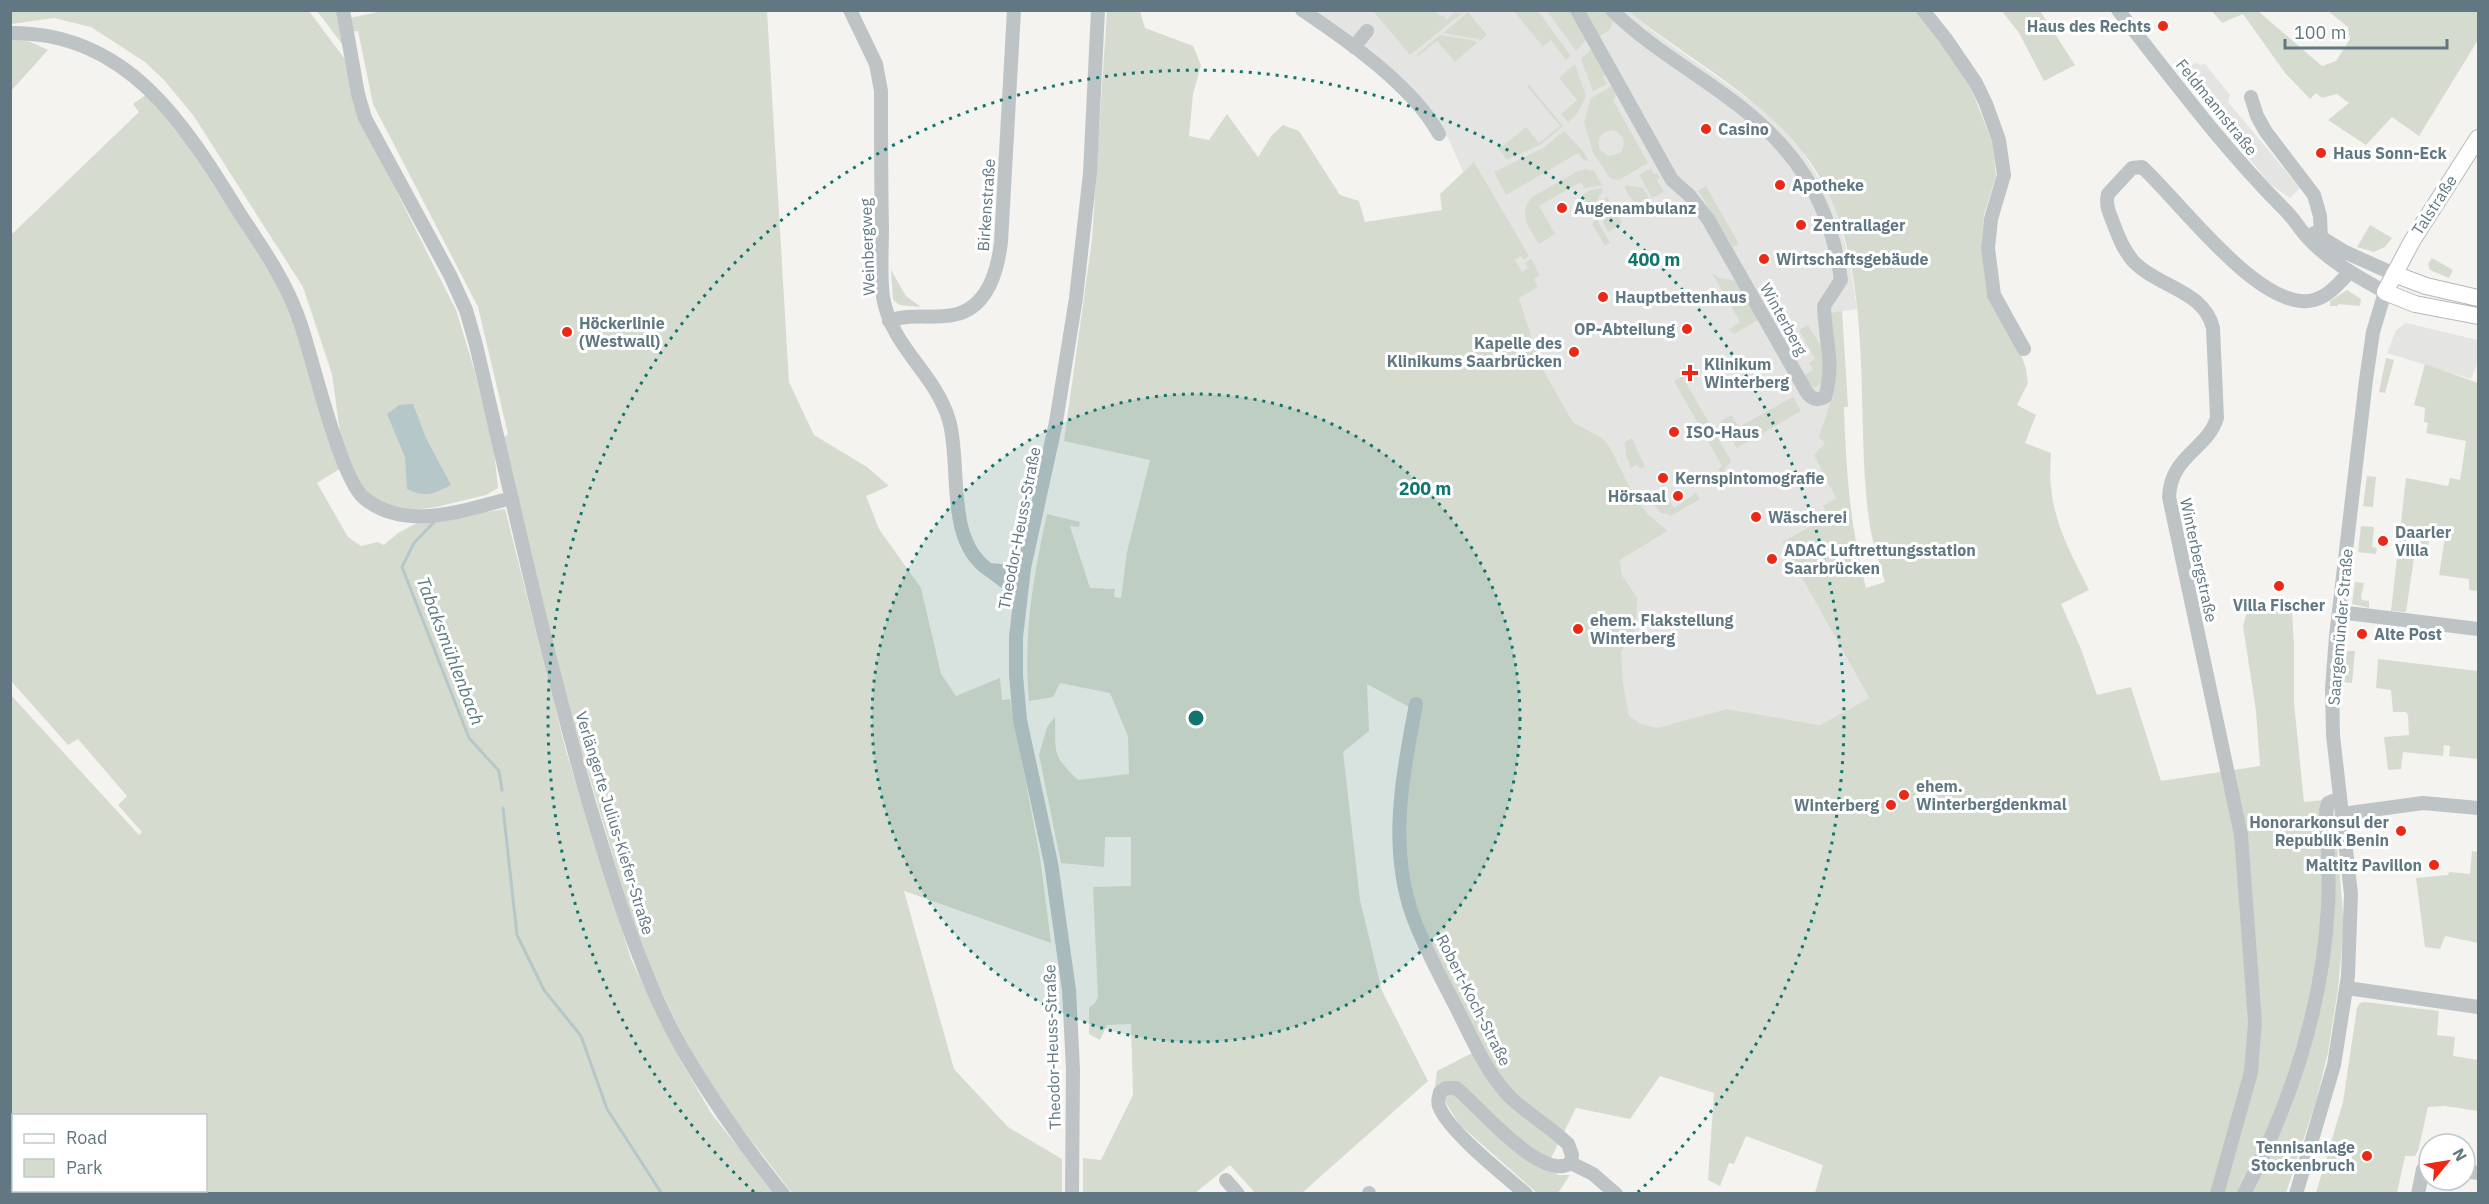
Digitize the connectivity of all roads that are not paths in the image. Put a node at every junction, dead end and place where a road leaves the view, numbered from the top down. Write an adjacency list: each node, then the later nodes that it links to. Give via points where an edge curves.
1 (343, 10): 25 (street, Verlängerte Julius-Kiefer-Straße, via 365,118 466,310)
2 (850, 10): 23 (street, Weinbergweg, via 879,77 882,284)
3 (1014, 10): 23 (street, Birkenstraße, via 1001,242 994,281 980,301 957,314 904,316)
4 (1098, 10): 26 (street, Theodor-Heuss-Straße, via 1090,173 1076,298 1056,422)
5 (1302, 10): 12 (street)
6 (1577, 10): 7 (street, Winterberg, via 1672,180 1708,219 1809,396 1819,400 1826,397 1831,361 1824,306 1841,280 1818,197 1800,166 1769,131 1651,44)
7 (1612, 10)
8 (1923, 10): 24 (street, via 1976,83 1996,133 2004,176 1991,219 1988,248 1994,295)
9 (2118, 10): 16 (street, Feldmannstraße, via 2212,130)
10 (1367, 31): 12 (street)
11 (10, 33): 25 (street, via 65,41 109,59 147,86 182,124 287,289 348,477 364,498 417,518)
12 (1354, 47): 14 (street, via 1418,105)
13 (2251, 97): 17 (street, Feldmannstraße, via 2266,132 2313,195 2320,216)
14 (1439, 134)
15 (2478, 138): 19 (main road, Talstraße)
16 (2295, 220): 17 (street, Feldmannstraße); 18 (street, Feldmannstraße, via 2307,237)
17 (2321, 238): 19 (street, Feldmannstraße)
18 (2350, 272): 20 (street, Feldmannstraße); 44 (street, Winterbergstraße, via 2315,299 2288,297 2250,274 2214,245 2142,167 2132,168 2108,194 2107,208 2129,255 2148,273 2200,304 2211,318 2213,328 2217,418 2214,427 2176,469 2169,497 2241,835 2255,1022 2251,1072)
19 (2394, 274): 20 (main road, Saargemünder Straße); 21 (main road)
20 (2385, 292): 22 (main road, via 2415,304); 29 (street, Saargemünder Straße, via 2373,332 2366,380)
21 (2478, 298)
22 (2478, 316)
23 (889, 321): 27 (street, Weinbergweg, via 942,402 952,436 958,514 969,547)
24 (2024, 349)
25 (512, 498): 39 (street, Verlängerte Julius-Kiefer-Straße, via 558,693 612,879 639,956 680,1045 718,1109)
26 (1024, 568): 27 (street, via 1011,572); 28 (street, Theodor-Heuss-Straße)
27 (989, 570): 28 (street, Weinbergweg)
28 (1020, 593): 40 (street, Theodor-Heuss-Straße, via 1016,657 1020,720 1051,863 1069,990)
29 (2339, 612): 30 (street); 32 (street, Saargemünder Straße, via 2332,688)
30 (2478, 629)
31 (1416, 704): 37 (street, Robert-Koch-Straße, via 1399,801 1398,831 1405,889 1413,916 1494,1076 1511,1098 1568,1144)
32 (2340, 798): 34 (street, Saargemünder Straße); 45 (street, via 2328,803 2326,810 2328,908 2313,1011 2279,1122)
33 (2478, 808): 34 (street, via 2423,803)
34 (2342, 814): 35 (street, Saargemünder Straße, via 2351,894)
35 (2347, 988): 36 (street); 46 (street, Saargemünder Straße, via 2334,1065)
36 (2478, 1007)
37 (1571, 1163): 42 (street, via 1556,1168 1498,1130 1456,1088 1440,1092 1439,1107 1462,1137); 43 (street, via 1593,1174)
38 (1226, 1180): 41 (street)
39 (783, 1194)
40 (1072, 1194)
41 (1239, 1194)
42 (1526, 1194)
43 (1616, 1194)
44 (2217, 1194)
45 (2244, 1194)
46 (2296, 1194)

